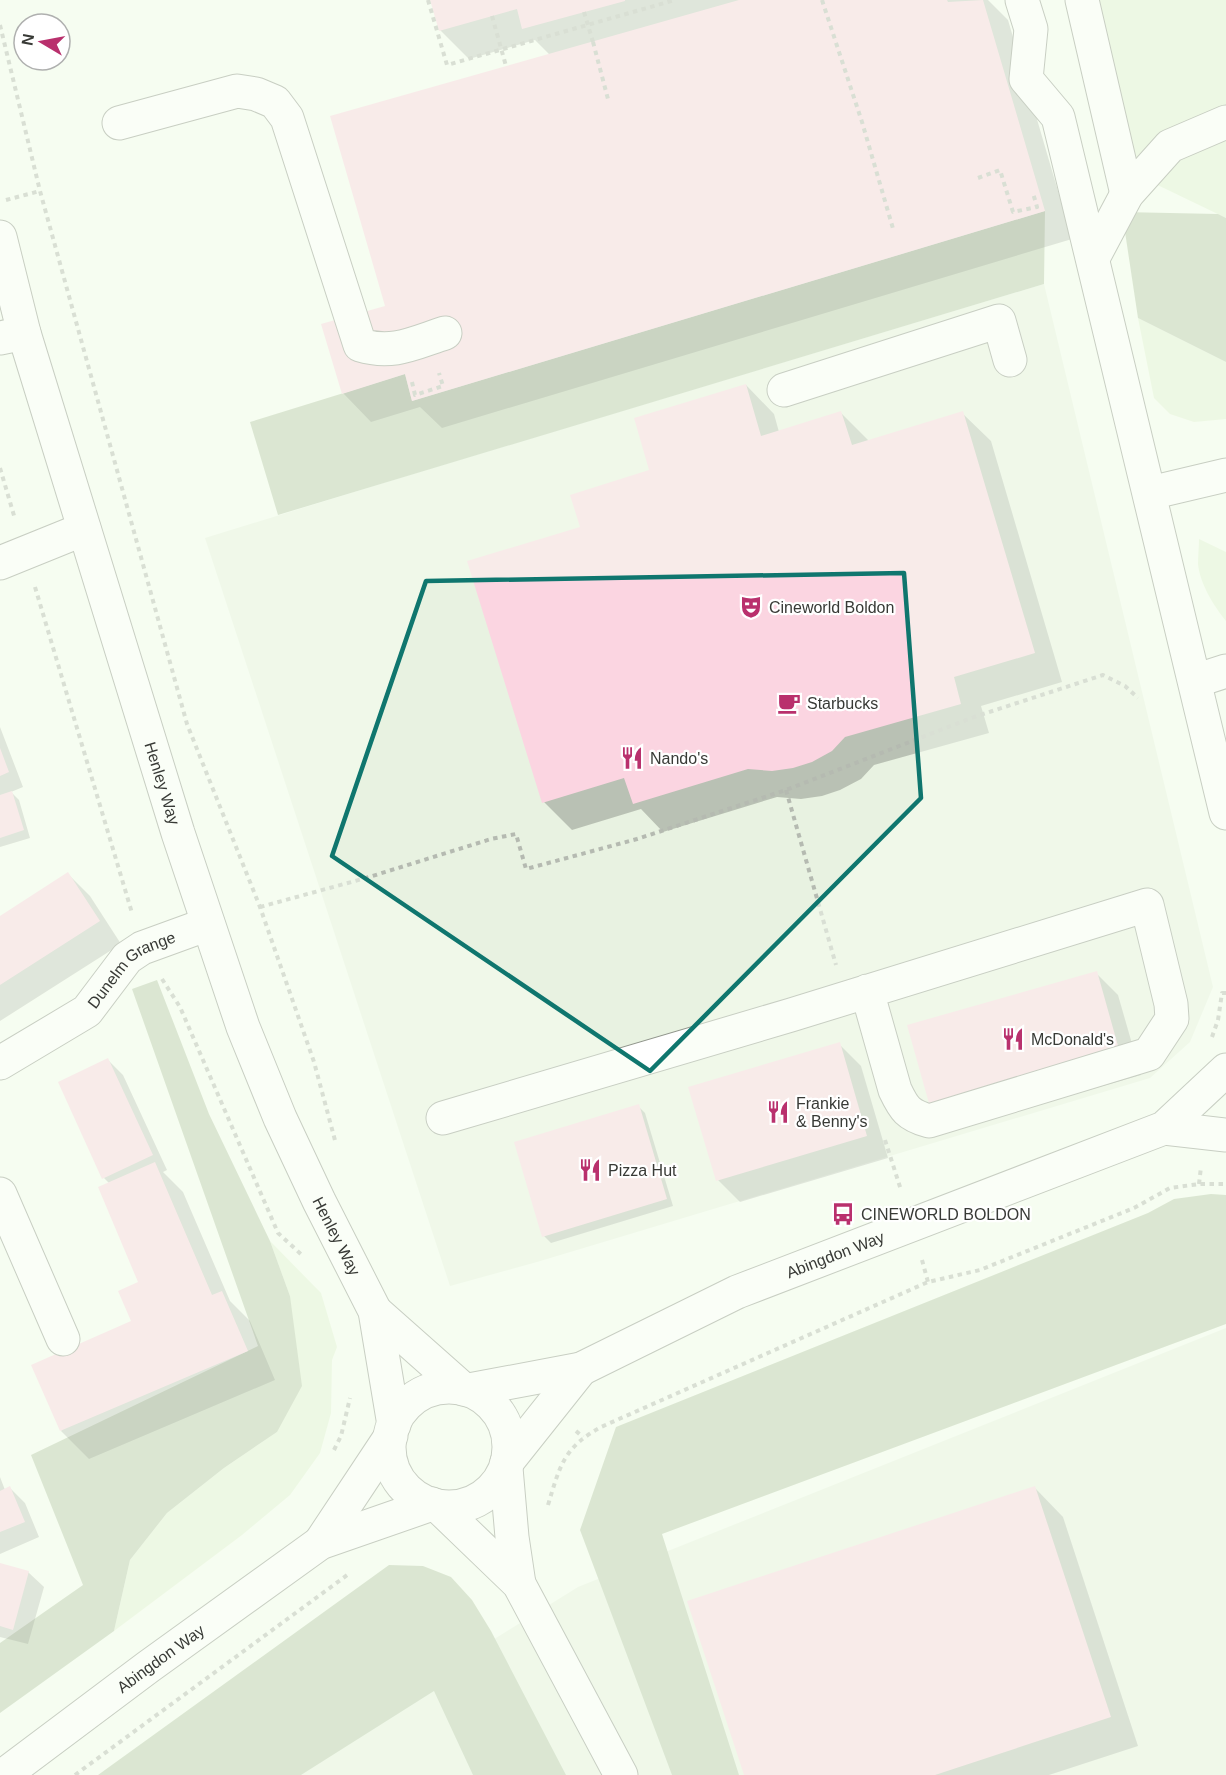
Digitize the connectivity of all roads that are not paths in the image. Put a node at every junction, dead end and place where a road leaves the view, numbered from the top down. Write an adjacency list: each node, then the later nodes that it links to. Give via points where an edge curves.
1 (1022, 0): 7 (main road, via 1031,29 1017,80 1059,117)
2 (1082, 0): 5 (main road)
3 (1226, 122): 5 (main road, via 1170,146)
4 (119, 123): 8 (main road, via 237,91 275,102 287,118 360,345 391,350)
5 (1127, 194): 7 (main road)
6 (0, 237): 9 (main road, Henley Way)
7 (1093, 258): 13 (main road)
8 (445, 333)
9 (12, 335): 14 (main road, Henley Way)
10 (1010, 360): 11 (main road, via 999,321)
11 (784, 390)
12 (1226, 475): 13 (main road)
13 (1150, 493): 17 (main road)
14 (84, 529): 15 (main road); 19 (main road, Henley Way)
15 (0, 562)
16 (1226, 671): 17 (main road)
17 (1195, 681): 18 (main road)
18 (1226, 813)
19 (208, 924): 21 (main road, Dunelm Grange, via 142,948 127,958 87,1011); 27 (main road, Henley Way, via 243,1027 280,1118)
20 (867, 991): 20 (main road, via 902,1106 914,1117 929,1121 1149,1054 1172,1018 1147,905); 23 (main road)
21 (0, 1063)
22 (1226, 1070): 24 (main road, Abingdon Way)
23 (443, 1118)
24 (1164, 1128): 25 (main road, Abingdon Way); 29 (main road, Abingdon Way, via 737,1292)
25 (1226, 1135)
26 (0, 1194): 28 (main road)
27 (375, 1311): 30 (main road, Henley Way); 31 (main road, Henley Way)
28 (63, 1339)
29 (581, 1369): 30 (main road, Abingdon Way); 32 (main road, Abingdon Way)
30 (466, 1389): 31 (main road, via 446,1387 414,1398 402,1410); 32 (main road, via 484,1398 506,1427)
31 (392, 1431): 33 (main road, via 390,1453 394,1470 416,1497); 34 (main road, Abingdon Way)
32 (506, 1465): 33 (main road, via 486,1494 471,1503 455,1507); 35 (main road)
33 (435, 1505): 34 (main road, Abingdon Way); 35 (main road)
34 (320, 1543): 36 (main road, Abingdon Way)
35 (519, 1584): 37 (main road)
36 (3, 1775)
37 (621, 1775)

